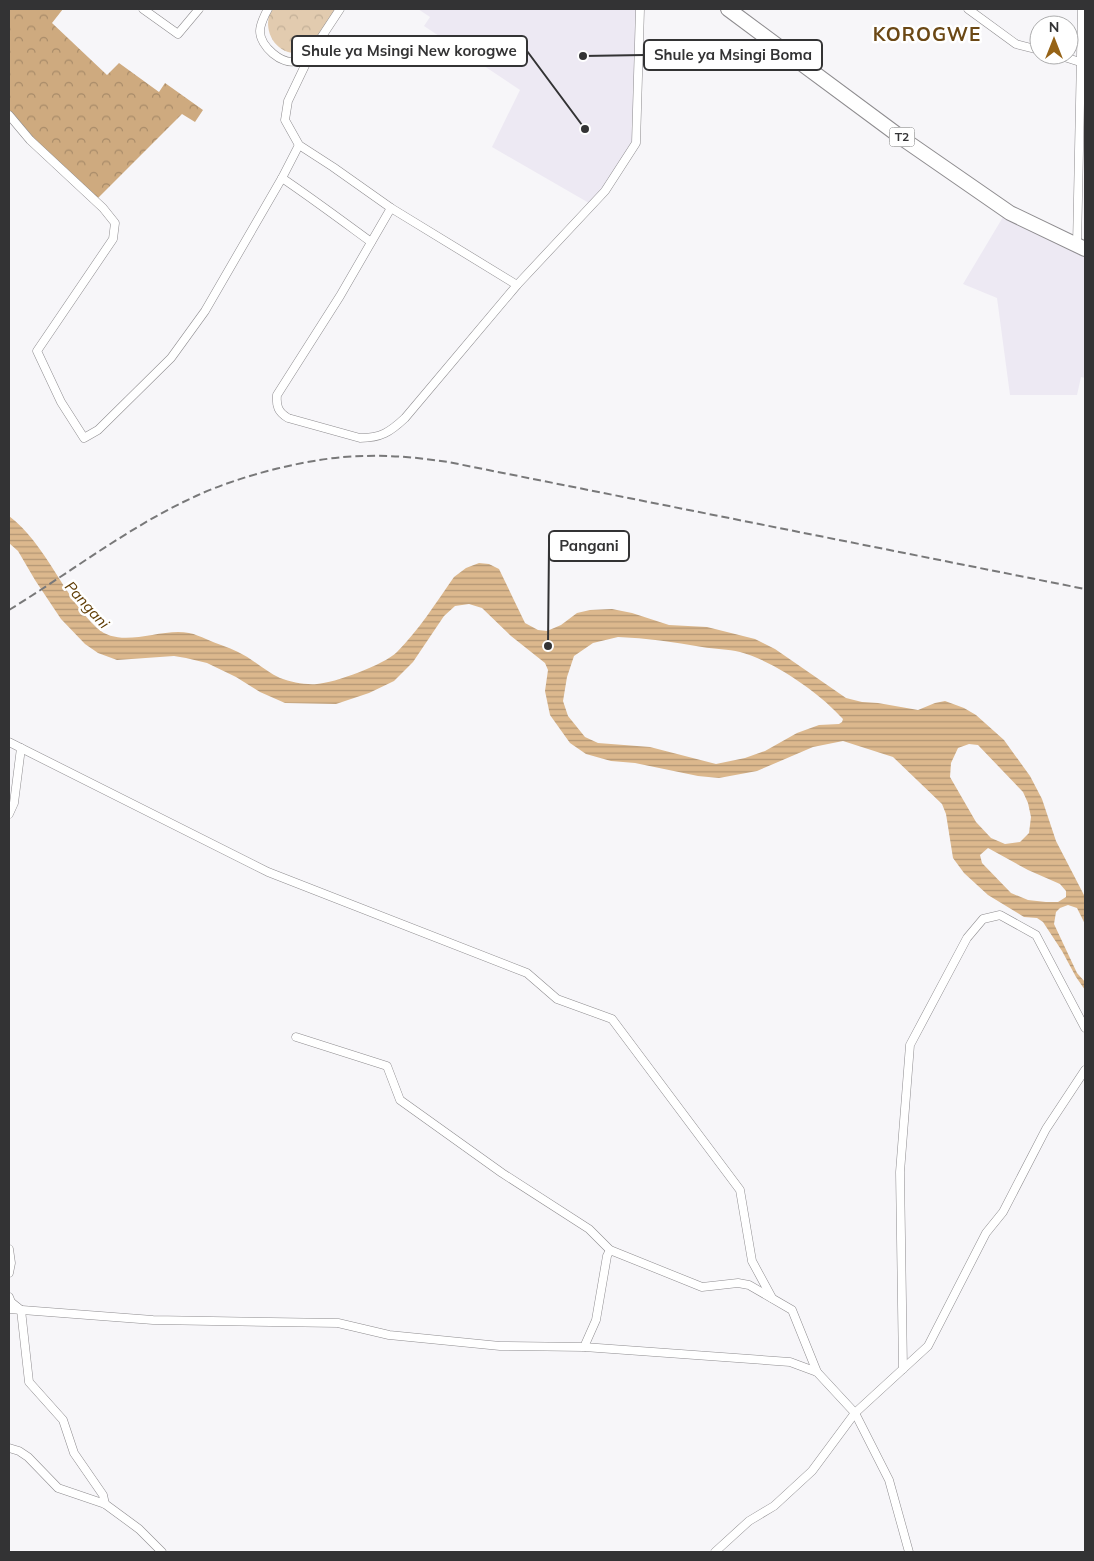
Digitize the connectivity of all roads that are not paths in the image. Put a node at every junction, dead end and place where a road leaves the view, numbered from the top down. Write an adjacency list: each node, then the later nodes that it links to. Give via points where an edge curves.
1 (143, 9): 2 (street, via 178,34)
2 (199, 9)
3 (257, 9): 9 (street)
4 (340, 9): 11 (street)
5 (640, 9): 20 (street, via 636,143 605,191)
6 (728, 9): 19 (highway, T2, via 906,141 1010,213)
7 (968, 9): 10 (street, via 1016,44)
8 (1082, 9): 12 (street)
9 (267, 11): 11 (street, via 260,31 263,43 271,52 296,62)
10 (1029, 47)
11 (310, 53): 15 (street, via 288,101 285,120)
12 (1080, 62): 14 (street)
13 (9, 115): 16 (street, via 30,140 115,223 113,239 37,351 84,438 98,430 171,358 205,311)
14 (1083, 121): 19 (street)
15 (298, 145): 16 (street); 17 (street)
16 (282, 178): 18 (street)
17 (390, 208): 18 (street); 20 (street)
18 (371, 242): 20 (street, via 277,395 280,413 288,418 360,438 390,432 406,418)
19 (1081, 247)
20 (517, 285)
21 (9, 742): 22 (street)
22 (21, 748): 23 (street, via 14,803); 31 (street, via 268,872 527,974 556,999 612,1019 740,1190 752,1261)
23 (9, 814)
24 (1085, 1028): 35 (street, via 1036,935 1000,915 983,919 967,938 910,1045 900,1172)
25 (296, 1037): 28 (street, via 387,1066 400,1100 502,1173 589,1229)
26 (1085, 1070): 35 (street, via 1046,1129 1003,1212 986,1233 928,1346)
27 (9, 1249): 29 (street)
28 (610, 1250): 31 (street, via 702,1287 749,1285); 34 (street, via 596,1320)
29 (9, 1273)
30 (9, 1297): 33 (street)
31 (772, 1298): 36 (street, via 792,1310)
32 (9, 1310): 33 (street)
33 (21, 1310): 34 (street, via 153,1320 338,1323 390,1335 481,1344); 39 (street, via 29,1382 63,1420 74,1453 103,1495)
34 (584, 1347): 36 (street, via 790,1362)
35 (903, 1369): 37 (street)
36 (817, 1372): 37 (street)
37 (855, 1413): 41 (street, via 812,1471 774,1506 749,1521); 42 (street, via 889,1480)
38 (9, 1448): 39 (street, via 28,1457 58,1488)
39 (104, 1504): 40 (street, via 139,1529)
40 (162, 1552)
41 (715, 1552)
42 (909, 1552)

